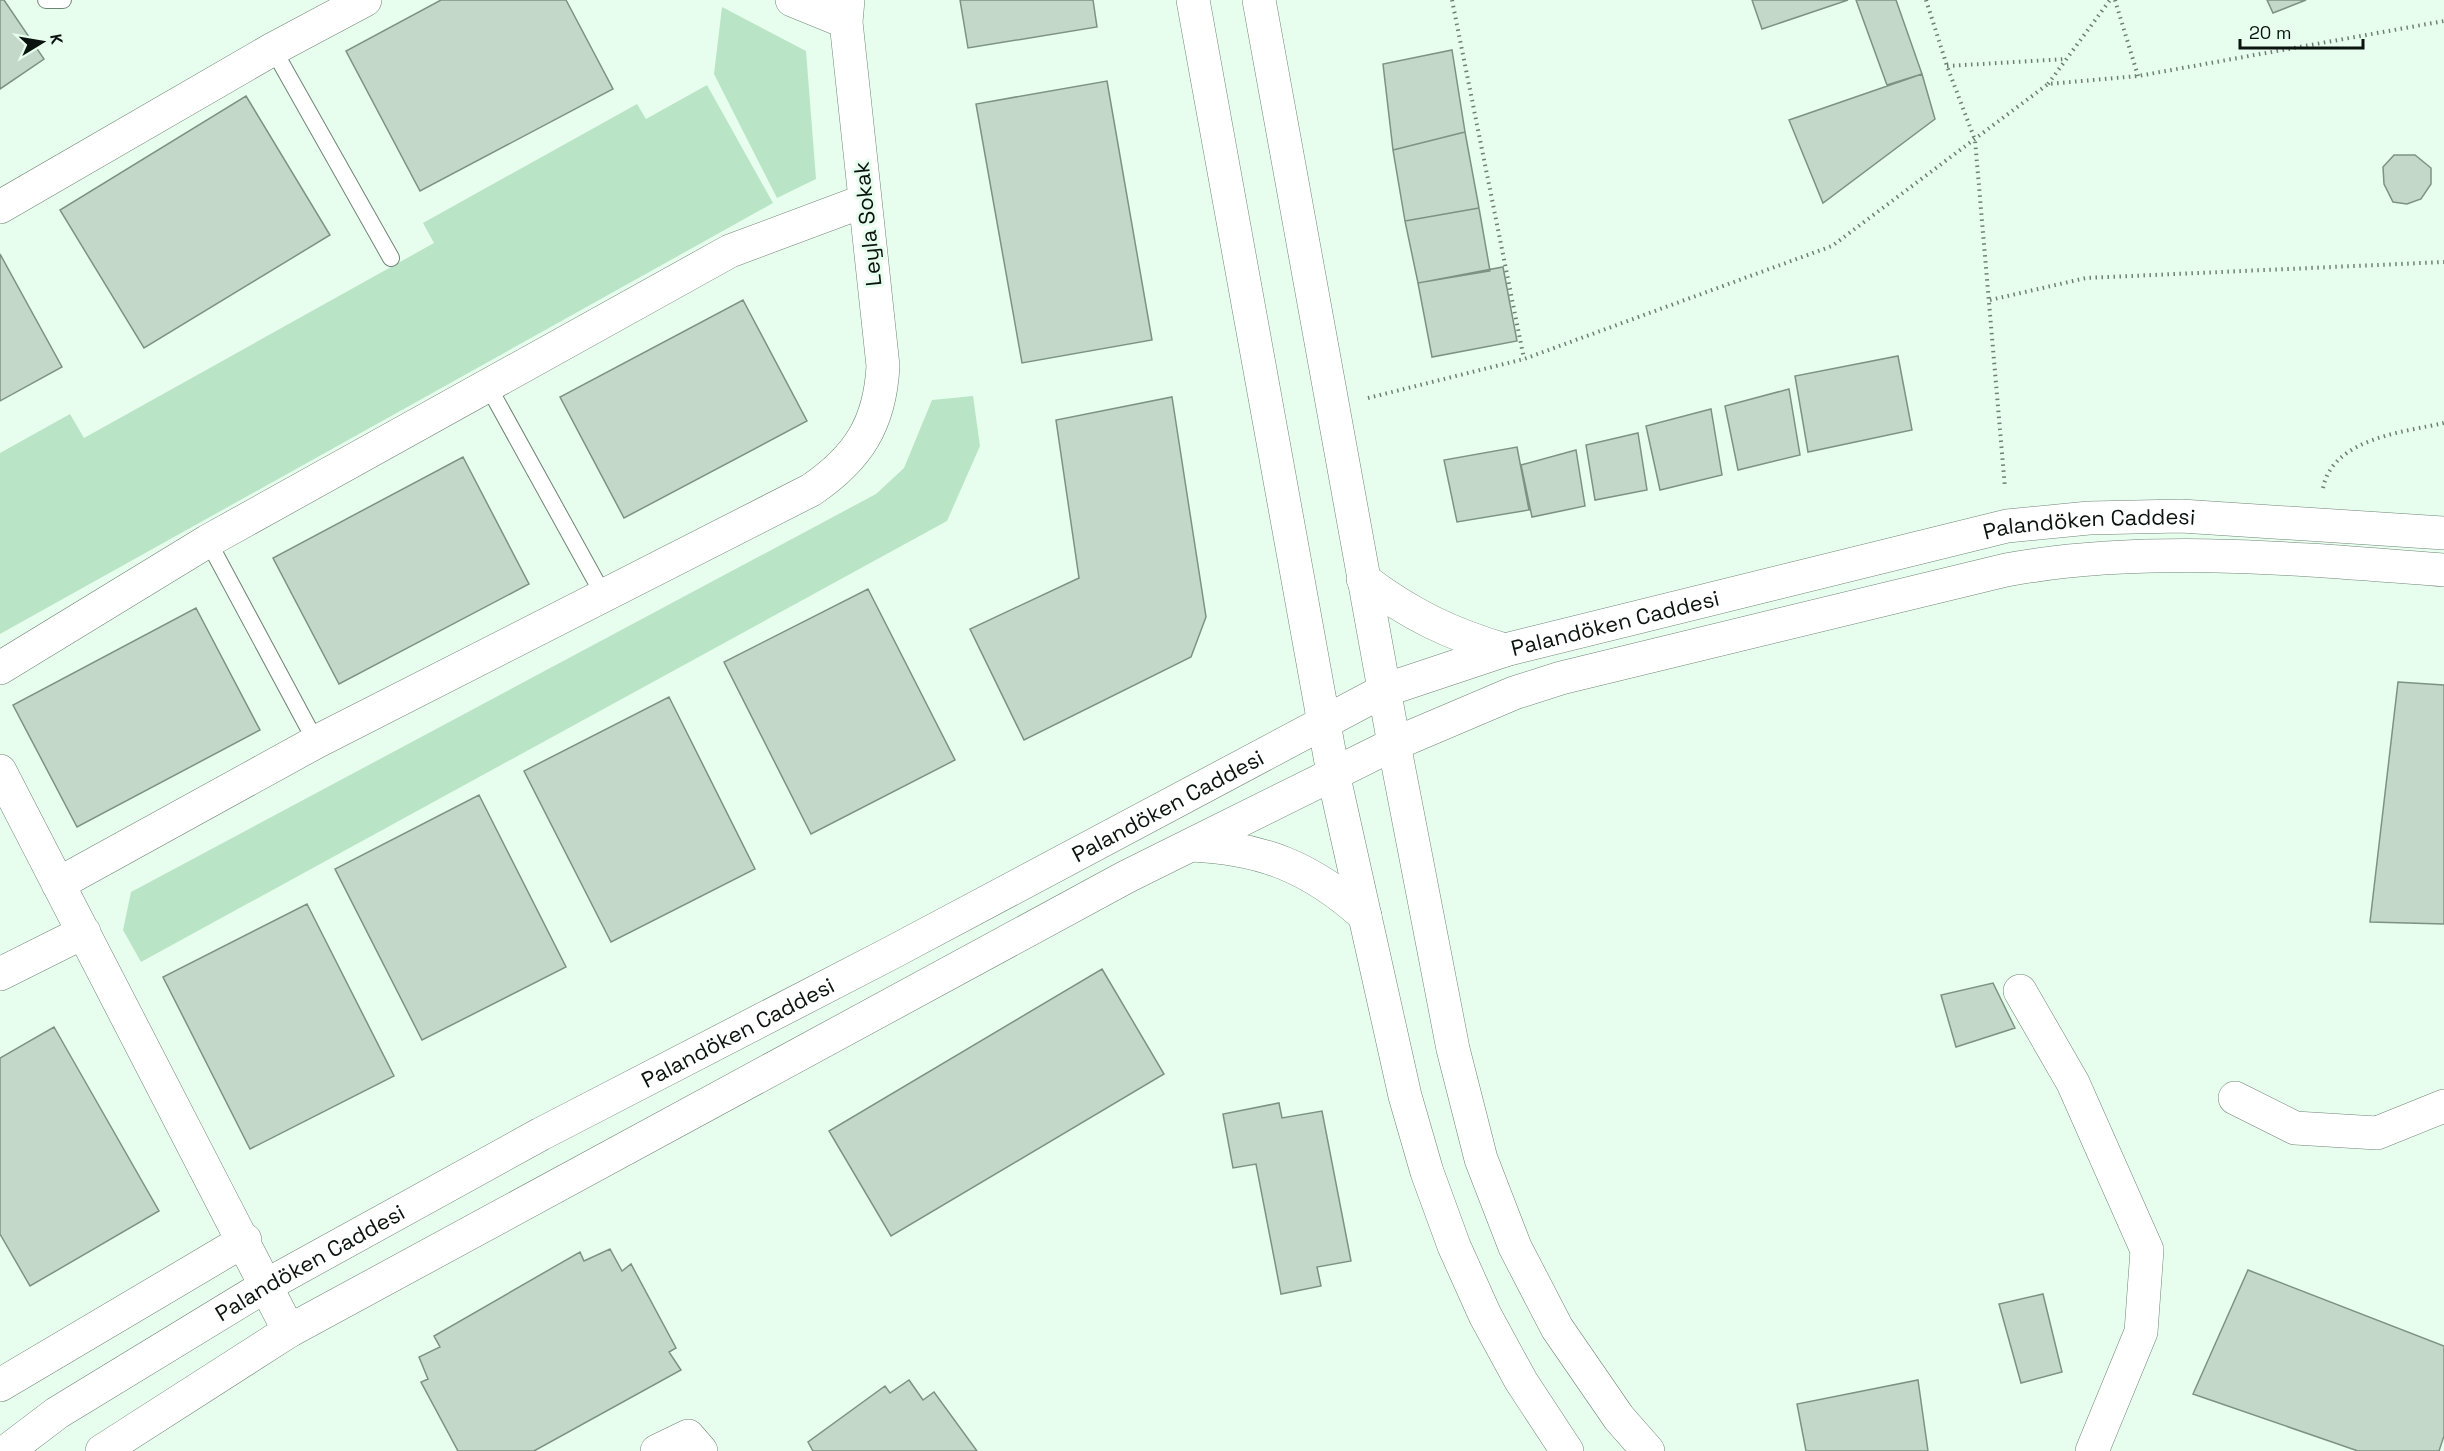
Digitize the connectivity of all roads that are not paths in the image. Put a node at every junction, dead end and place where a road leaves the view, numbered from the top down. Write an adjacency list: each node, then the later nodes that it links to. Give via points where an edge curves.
1 (46, 0): 2 (lane)
2 (63, 0)
3 (364, 0): 8 (street)
4 (792, 0): 7 (street)
5 (1193, 0): 21 (street)
6 (1259, 0): 16 (street)
7 (847, 11): 9 (street, Leyla Sokak)
8 (273, 49): 10 (street); 11 (lane)
9 (864, 201): 12 (street, via 730,251); 17 (street, Leyla Sokak, via 883,366 882,397 859,443 836,473 811,490)
10 (0, 207)
11 (391, 258)
12 (488, 386): 14 (street); 17 (lane)
13 (2444, 533): 18 (street, Palandöken Caddesi, via 2158,516 2007,526)
14 (208, 541): 19 (street); 22 (lane)
15 (2444, 570): 23 (street, Palandöken Caddesi, via 2180,556 2114,555 2060,560 1561,678 1514,693)
16 (1363, 579): 18 (street, via 1425,621); 20 (street)
17 (604, 596): 22 (street, Leyla Sokak)
18 (1505, 650): 20 (street, Palandöken Caddesi)
19 (0, 668)
20 (1385, 690): 21 (street, Palandöken Caddesi); 23 (street)
21 (1323, 721): 25 (street); 35 (street, Palandöken Caddesi, via 891,953 541,1134)
22 (316, 742): 27 (street, Leyla Sokak)
23 (1394, 744): 25 (street, Palandöken Caddesi); 43 (street, via 1453,1049 1480,1160 1515,1247 1557,1328 1619,1418)
24 (0, 771): 27 (street)
25 (1333, 773): 26 (street, Palandöken Caddesi); 28 (street)
26 (1191, 845): 28 (street, via 1236,848 1290,864 1343,896); 36 (street, Palandöken Caddesi)
27 (58, 884): 29 (street)
28 (1365, 916): 42 (street, via 1405,1096 1454,1246 1521,1381)
29 (84, 932): 30 (street); 34 (street)
30 (0, 974)
31 (2020, 991): 44 (street, via 2073,1083 2147,1250 2140,1332)
32 (2235, 1098): 33 (street, via 2295,1128 2378,1133)
33 (2444, 1106)
34 (245, 1240): 35 (street); 37 (street)
35 (267, 1285): 36 (street); 38 (street, Palandöken Caddesi, via 57,1413)
36 (289, 1331): 39 (street, Palandöken Caddesi)
37 (0, 1385)
38 (7, 1451)
39 (102, 1451)
40 (657, 1451): 41 (street, via 688,1436)
41 (701, 1451)
42 (1567, 1451)
43 (1648, 1451)
44 (2092, 1451)

